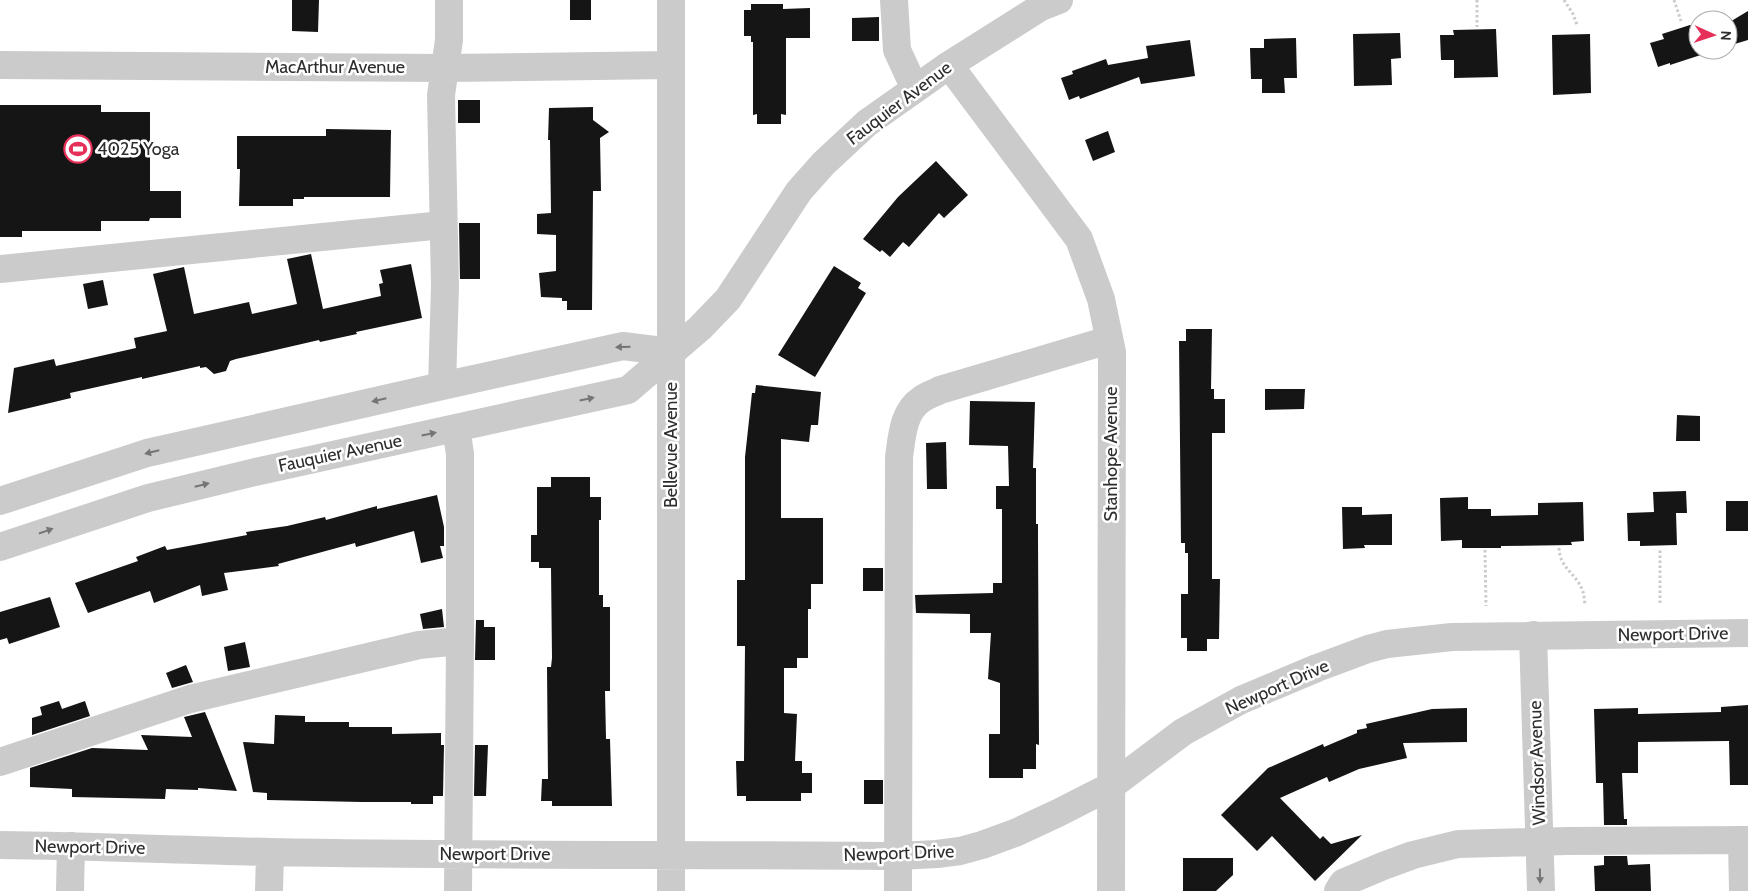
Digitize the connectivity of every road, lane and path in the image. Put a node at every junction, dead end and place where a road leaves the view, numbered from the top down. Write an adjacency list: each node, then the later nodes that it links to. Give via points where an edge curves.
1 (449, 0): 14 (street)
2 (671, 0): 12 (street, Bellevue Avenue)
3 (894, 0): 15 (street, via 897,50)
4 (1059, 0): 13 (street, Fauquier Avenue, via 1040,7)
5 (1477, 0): 10 (path)
6 (1564, 0): 9 (path)
7 (1674, 0): 8 (path)
8 (1681, 21)
9 (1577, 25)
10 (1477, 27)
11 (0, 65): 14 (street, MacArthur Avenue)
12 (670, 65): 14 (street, MacArthur Avenue); 19 (street, Bellevue Avenue)
13 (949, 65): 15 (street, Fauquier Avenue); 18 (street, Stanhope Avenue, via 1079,239 1101,299)
14 (445, 68): 16 (street, via 441,95)
15 (914, 89): 19 (street, Fauquier Avenue, via 867,122 824,163 799,191 728,298 700,328)
16 (443, 225): 17 (street); 20 (street)
17 (0, 269)
18 (1109, 340): 34 (street, Stanhope Avenue, via 1112,352); 42 (street, via 940,390 922,399 909,412 899,457)
19 (671, 352): 20 (street, one-way to 20, via 623,346); 21 (street, Fauquier Avenue, one-way to 19, via 628,390); 41 (street, Bellevue Avenue)
20 (442, 386): 22 (street, one-way to 22, via 147,453)
21 (456, 428): 23 (street, Fauquier Avenue, one-way to 21, via 148,498); 32 (street, via 460,454)
22 (0, 501)
23 (0, 547)
24 (1559, 548): 28 (path, via 1562,562 1581,586)
25 (1660, 548): 27 (path)
26 (1485, 550): 29 (path)
27 (1660, 602)
28 (1584, 604)
29 (1486, 606)
30 (1748, 633): 31 (street, Newport Drive)
31 (1533, 635): 34 (street, Newport Drive, via 1433,638 1368,649 1240,700 1183,732); 36 (street, Windsor Avenue)
32 (460, 641): 33 (street, via 419,645 190,699); 40 (street)
33 (0, 762)
34 (1111, 786): 42 (street, Newport Drive, via 1058,813 982,845 937,854); 48 (street, Stanhope Avenue)
35 (1745, 840): 36 (street); 51 (street)
36 (1540, 841): 49 (street, via 1440,847 1359,876 1343,883); 50 (street, Windsor Avenue, one-way to 50)
37 (0, 845): 38 (street, Newport Drive)
38 (71, 846): 39 (street, Newport Drive); 43 (street)
39 (270, 852): 40 (street, Newport Drive); 44 (street)
40 (458, 854): 41 (street, Newport Drive); 45 (street)
41 (671, 854): 42 (street, Newport Drive); 46 (street, Bellevue Avenue)
42 (898, 856): 47 (street)
43 (70, 891)
44 (269, 891)
45 (458, 891)
46 (671, 891)
47 (898, 891)
48 (1112, 891)
49 (1338, 891)
50 (1541, 891)
51 (1743, 891)

